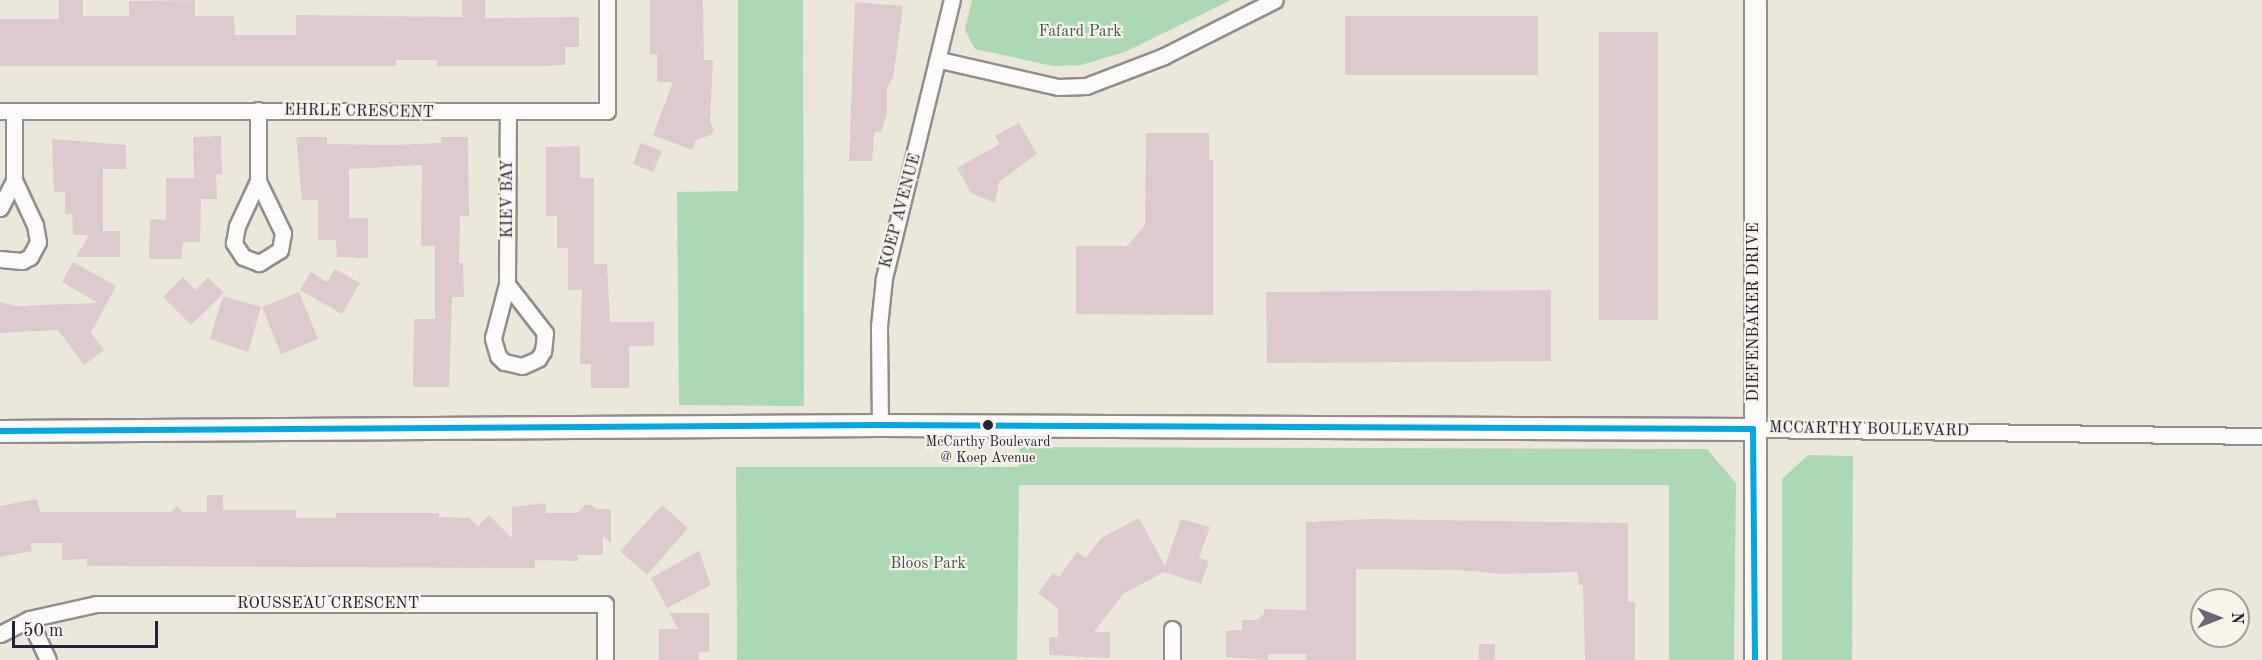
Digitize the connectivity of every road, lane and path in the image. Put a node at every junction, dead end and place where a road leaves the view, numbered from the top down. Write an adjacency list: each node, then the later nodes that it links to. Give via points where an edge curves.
1 (607, 0): 8 (street, EHRLE CRESCENT, via 607,111)
2 (952, 0): 5 (street, KOEP AVENUE)
3 (1275, 0): 5 (street, via 1164,56 1086,86 1058,87)
4 (1755, 0): 15 (main road, DIEFENBAKER DRIVE)
5 (940, 60): 14 (street, KOEP AVENUE, via 884,278 879,326)
6 (7, 111): 7 (street, EHRLE CRESCENT); 9 (street)
7 (258, 111): 8 (street, EHRLE CRESCENT); 10 (street)
8 (508, 113): 13 (street, KIEV BAY)
9 (14, 180): 11 (street); 12 (street, via 35,225 38,242 22,261)
10 (258, 181): 10 (street, via 237,226 234,243 243,257 259,263 280,250 283,233)
11 (0, 208)
12 (0, 259)
13 (507, 284): 13 (street, KIEV BAY, via 494,347 504,362 522,366 538,359 545,333)
14 (880, 425): 15 (main road, MCCARTHY BOULEVARD); 16 (main road, MCCARTHY BOULEVARD)
15 (1753, 429): 17 (street, MCCARTHY BOULEVARD); 24 (main road, DIEFENBAKER DRIVE)
16 (0, 431)
17 (2262, 436)
18 (29, 619): 20 (street, ROUSSEAU CRESCENT); 21 (street); 22 (street, ROUSSEAU CRESCENT, via 96,604 605,604)
19 (1172, 629): 23 (street)
20 (0, 634)
21 (48, 660)
22 (604, 660)
23 (1172, 660)
24 (1755, 660)

